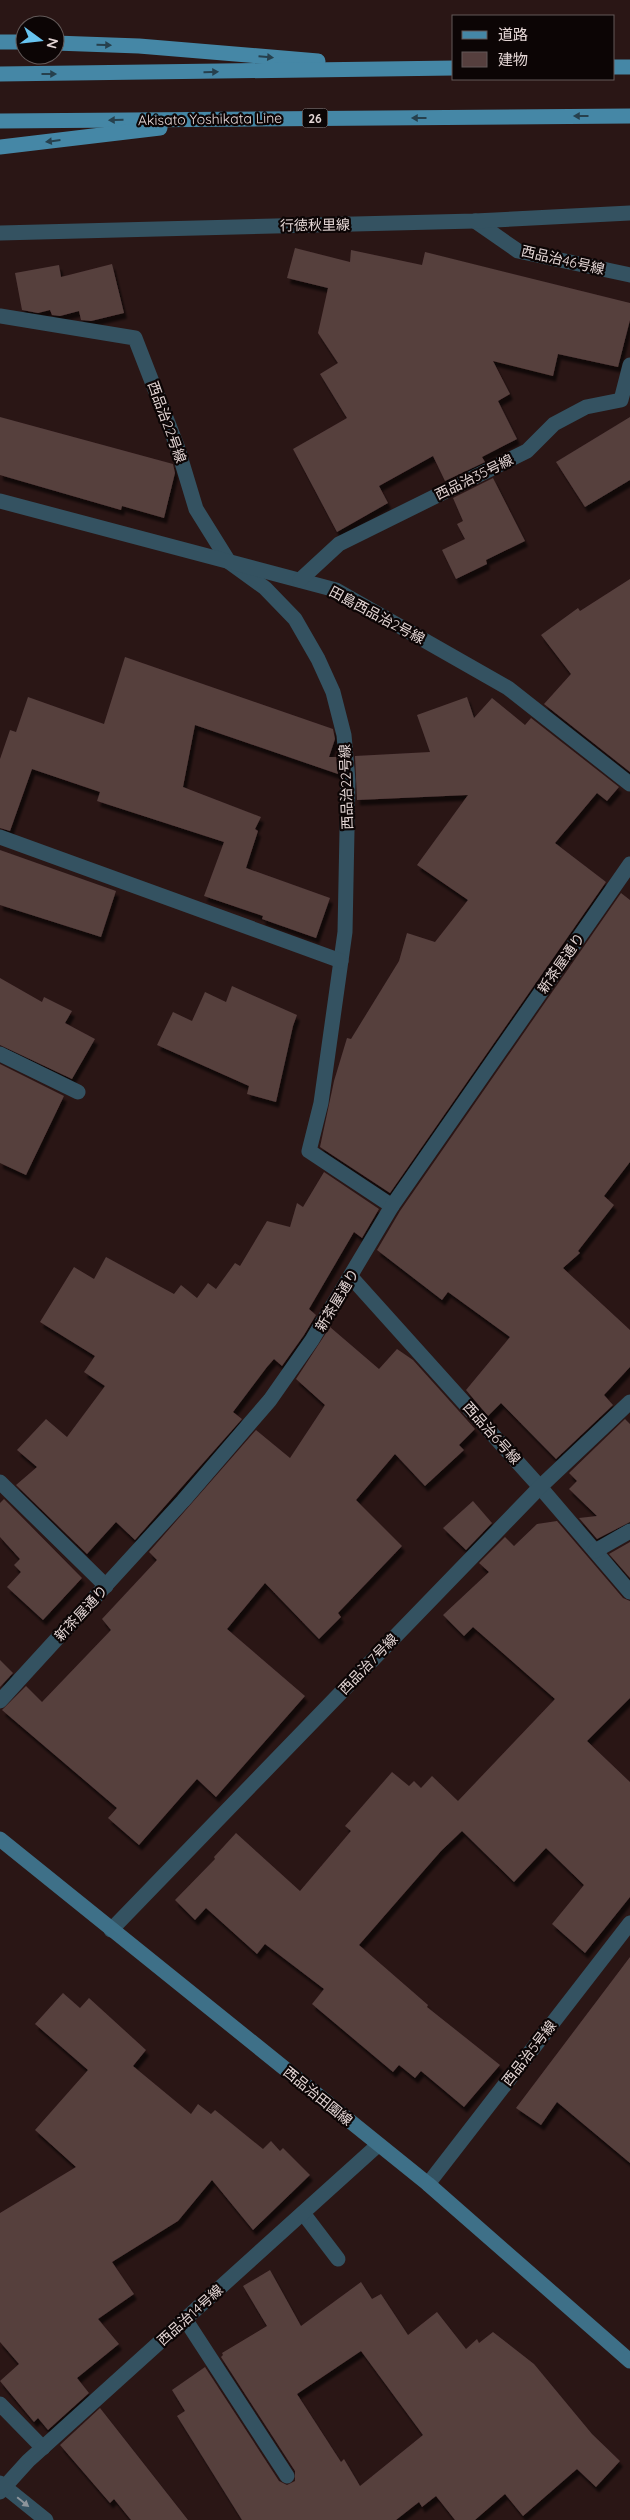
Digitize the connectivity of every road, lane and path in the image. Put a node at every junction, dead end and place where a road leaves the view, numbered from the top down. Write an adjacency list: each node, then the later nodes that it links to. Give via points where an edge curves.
1 (0, 42): 2 (main road)
2 (15, 42)
3 (65, 43): 6 (main road, one-way to 6, via 139,46)
4 (615, 67): 5 (main road)
5 (630, 67)
6 (395, 68): 7 (main road); 8 (main road, one-way to 6)
7 (452, 68)
8 (0, 74)
9 (630, 116): 10 (main road, Akisato Yoshikata Line / 26, one-way to 10)
10 (241, 119): 11 (main road, Akisato Yoshikata Line / 26, one-way to 11); 12 (main road, one-way to 12)
11 (0, 122)
12 (0, 147)
13 (630, 213): 14 (street, 行徳秋里線)
14 (475, 222): 15 (street, 行徳秋里線); 16 (street, 西品治46号線, via 518,251)
15 (0, 233)
16 (630, 275)
17 (0, 316): 21 (street, 西品治22号線, via 135,338 178,446 196,510)
18 (630, 365): 19 (street, 西品治35号線)
19 (626, 401): 22 (street, 西品治35号線, via 586,407 554,424 527,451 339,544)
20 (0, 500): 21 (street, 田島西品治2号線)
21 (229, 562): 22 (street, 田島西品治2号線); 26 (street, 西品治22号線, via 265,588 295,619 333,692 344,734 348,780)
22 (300, 580): 23 (street, 田島西品治2号線, via 336,590 508,688)
23 (630, 784)
24 (0, 838): 26 (street)
25 (630, 864): 29 (street, 新茶屋通り)
26 (342, 960): 29 (street, 西品治22号線, via 321,1103 309,1151)
27 (0, 1054): 28 (street)
28 (78, 1092)
29 (392, 1206): 30 (street, 新茶屋通り)
30 (351, 1277): 33 (street, 西品治6号線); 36 (street, 新茶屋通り, via 270,1400)
31 (630, 1402): 33 (street, 西品治7号線)
32 (0, 1482): 36 (street)
33 (540, 1487): 35 (street, 西品治6号線); 41 (street, 西品治7号線)
34 (630, 1531): 35 (street)
35 (595, 1551): 37 (street, 西品治6号線)
36 (106, 1586): 38 (street, 新茶屋通り)
37 (630, 1592)
38 (0, 1702)
39 (0, 1839): 41 (street, 西品治田園線)
40 (630, 1923): 43 (street, 西品治5号線)
41 (111, 1930): 42 (street, 西品治田園線)
42 (378, 2145): 43 (street, 西品治田園線); 44 (street, 西品治14号線)
43 (428, 2184): 47 (street, 西品治田園線)
44 (303, 2213): 45 (street); 46 (street, 西品治14号線)
45 (338, 2259)
46 (185, 2319): 49 (street, 西品治14号線); 50 (street)
47 (630, 2361)
48 (0, 2404): 49 (street)
49 (42, 2448): 51 (street, 西品治14号線)
50 (286, 2476)
51 (1, 2487): 52 (street, one-way to 52)
52 (46, 2520)

